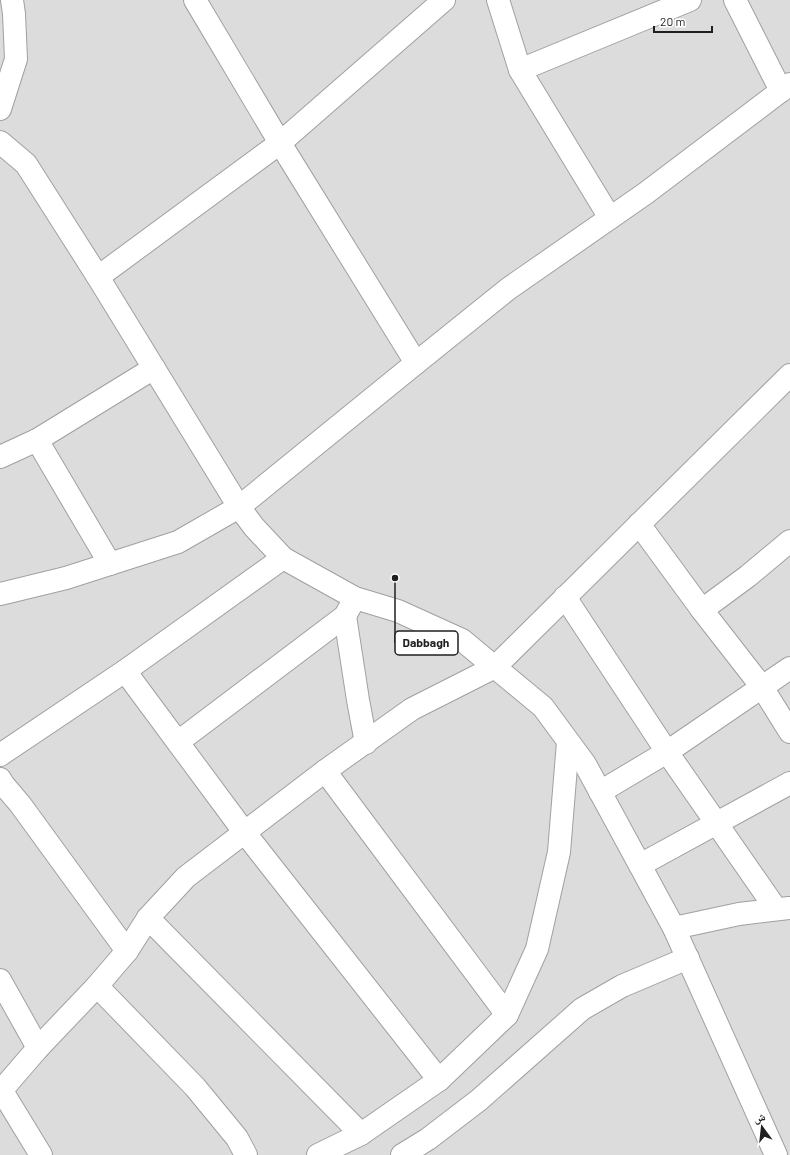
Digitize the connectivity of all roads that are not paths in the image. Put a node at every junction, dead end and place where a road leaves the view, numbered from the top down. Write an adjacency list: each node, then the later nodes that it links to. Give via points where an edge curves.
1 (12, 0): 9 (street, via 16,59)
2 (195, 0): 11 (street)
3 (444, 0): 11 (street)
4 (498, 0): 7 (street)
5 (690, 0): 7 (street)
6 (735, 0): 8 (street)
7 (520, 70): 12 (street)
8 (786, 87): 12 (street)
9 (0, 109)
10 (0, 142): 13 (street, via 26,164)
11 (280, 143): 13 (street); 14 (street)
12 (610, 218): 14 (street, via 508,289)
13 (98, 277): 15 (street)
14 (416, 363): 19 (street)
15 (154, 368): 17 (street); 19 (street)
16 (790, 375): 20 (street)
17 (37, 440): 18 (street); 23 (street)
18 (0, 457)
19 (239, 507): 22 (street); 23 (street, via 178,542)
20 (639, 524): 25 (street); 27 (street)
21 (790, 541): 27 (street)
22 (283, 558): 26 (street); 30 (street)
23 (110, 564): 24 (street)
24 (0, 594)
25 (565, 597): 28 (street); 36 (street)
26 (350, 607): 28 (street, via 398,611 462,640); 33 (street); 35 (street, via 358,700)
27 (702, 610): 31 (street)
28 (495, 667): 34 (street, via 543,707); 35 (street, via 412,710)
29 (790, 668): 31 (street)
30 (125, 672): 33 (street); 37 (street)
31 (762, 687): 32 (street); 36 (street)
32 (790, 732)
33 (178, 742): 43 (street)
34 (568, 742): 41 (street, via 585,764); 52 (street, via 559,852 537,949)
35 (366, 743): 38 (street)
36 (667, 752): 41 (street); 42 (street)
37 (0, 755)
38 (325, 771): 43 (street); 52 (street)
39 (1, 783): 48 (street, via 20,804)
40 (790, 783): 42 (street)
41 (600, 792): 44 (street)
42 (716, 823): 44 (street); 45 (street)
43 (245, 833): 46 (street, via 186,877); 54 (street)
44 (640, 865): 47 (street)
45 (783, 908): 47 (street)
46 (148, 918): 48 (street); 56 (street)
47 (674, 928): 49 (street)
48 (127, 951): 51 (street)
49 (688, 958): 57 (street, via 622,986 582,1009 479,1100); 62 (street)
50 (0, 980): 53 (street)
51 (98, 986): 53 (street); 59 (street, via 195,1088 237,1138)
52 (507, 1015): 54 (street)
53 (38, 1048): 55 (street)
54 (439, 1080): 56 (street)
55 (1, 1092): 58 (street)
56 (361, 1134): 60 (street)
57 (432, 1147): 61 (street)
58 (41, 1155)
59 (246, 1155)
60 (318, 1155)
61 (402, 1155)
62 (776, 1155)

